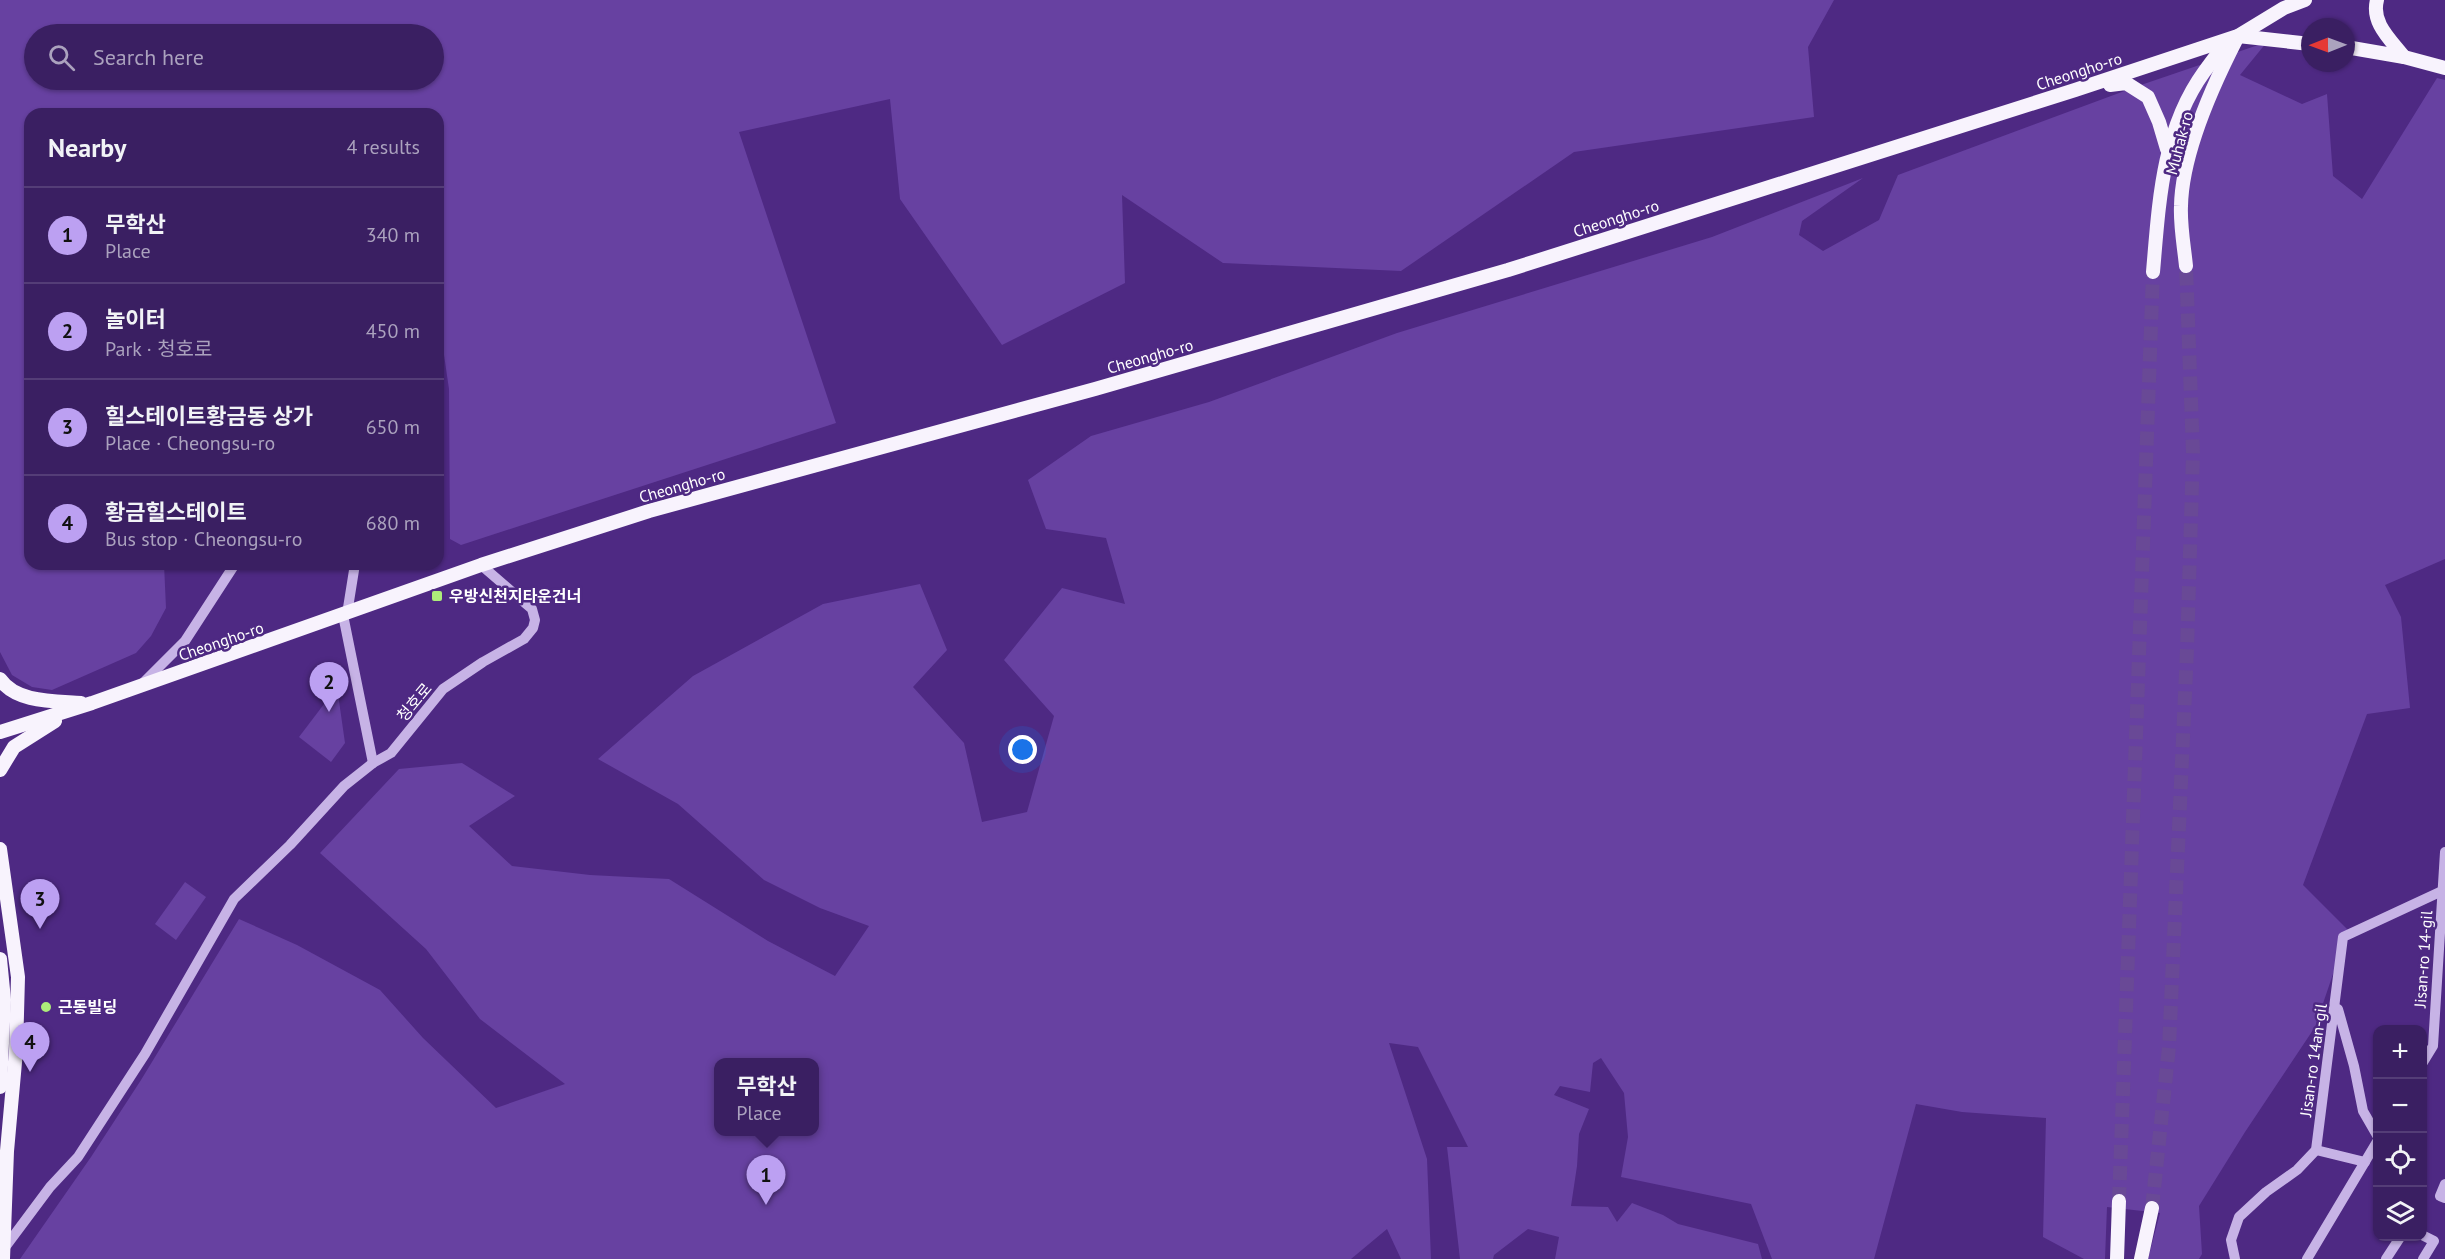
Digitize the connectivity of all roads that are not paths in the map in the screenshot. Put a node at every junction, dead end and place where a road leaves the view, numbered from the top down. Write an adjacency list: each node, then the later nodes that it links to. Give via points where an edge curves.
1 (2306, 0): 3 (main road, Cheongho-ro, via 2284,8)
2 (2377, 0): 6 (main road, via 2374,12 2380,27)
3 (2238, 36): 4 (main road); 8 (main road, Cheongho-ro); 9 (main road, via 2222,48 2192,89); 10 (main road, Muhak-ro, via 2217,77 2190,153 2181,206)
4 (2301, 43)
5 (2355, 48): 6 (main road)
6 (2404, 57): 7 (main road)
7 (2445, 68)
8 (2075, 90): 9 (main road, via 2126,83 2148,97); 12 (main road, Cheongho-ro, via 1508,270 1095,389 649,511)
9 (2168, 152): 11 (main road)
10 (2186, 266)
11 (2153, 272)
12 (481, 565): 15 (main road, Cheongho-ro); 20 (street, 청호로, via 532,609 533,628 524,639 443,689 391,753)
13 (231, 570): 17 (street, via 185,641)
14 (354, 570): 15 (street)
15 (345, 615): 17 (main road, Cheongho-ro); 20 (street)
16 (0, 679): 18 (main road, via 18,694 36,699)
17 (140, 686): 18 (main road, Cheongho-ro)
18 (92, 703): 19 (main road, Cheongho-ro); 21 (main road, via 41,728 14,747)
19 (0, 732)
20 (373, 763): 41 (street, via 344,786 234,899 119,1095)
21 (0, 770)
22 (0, 849): 41 (main road, via 18,977)
23 (2445, 852): 24 (street, Jisan-ro 14-gil)
24 (2443, 898): 26 (street, Jisan-ro 14an-gil, via 2343,937); 28 (street, Jisan-ro 14-gil)
25 (0, 959): 30 (main road, via 4,1000)
26 (2336, 1004): 31 (street, via 2363,1111); 33 (street, Jisan-ro 14an-gil)
27 (2445, 1037): 28 (street)
28 (2433, 1047): 29 (street, Jisan-ro 14-gil)
29 (2427, 1056)
30 (0, 1088)
31 (2375, 1133)
32 (2373, 1147): 34 (street)
33 (2316, 1150): 34 (street); 44 (street, via 2239,1217 2231,1240)
34 (2365, 1161): 45 (street)
35 (2445, 1184): 36 (street, via 2440,1196)
36 (2445, 1198)
37 (2120, 1202): 42 (main road)
38 (2152, 1208): 43 (main road)
39 (2427, 1238): 47 (street, via 2434,1241)
40 (2398, 1241): 46 (street)
41 (3, 1255)
42 (2117, 1259)
43 (2141, 1259)
44 (2235, 1259)
45 (2307, 1259)
46 (2386, 1259)
47 (2423, 1259)

